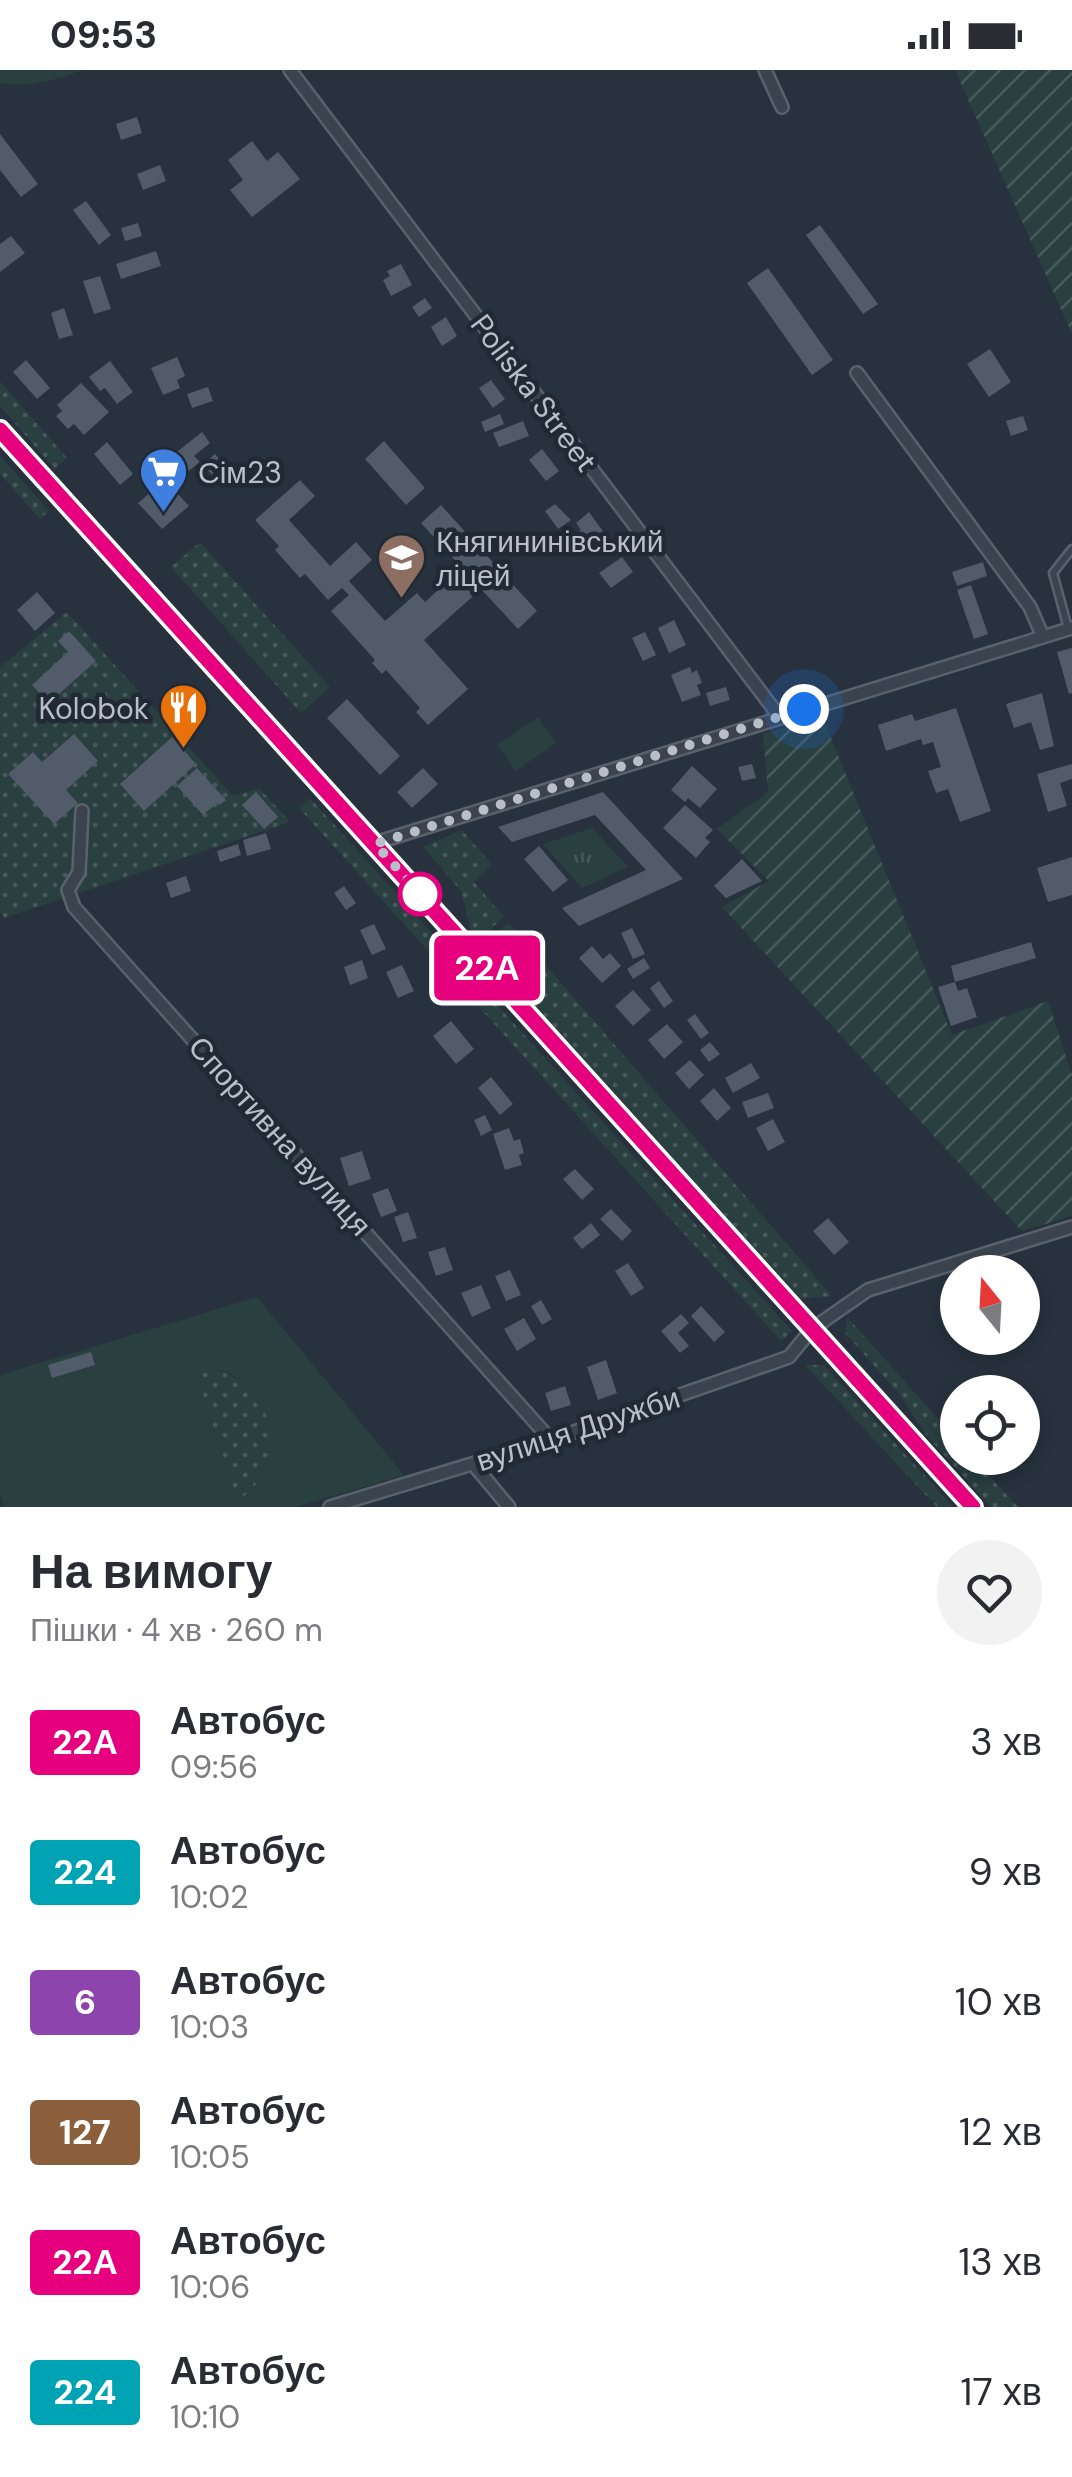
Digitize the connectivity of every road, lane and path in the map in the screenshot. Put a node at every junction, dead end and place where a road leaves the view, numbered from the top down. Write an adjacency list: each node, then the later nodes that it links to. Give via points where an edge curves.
1 (290, 70): 9 (street, Poliska Street)
2 (765, 70): 3 (street)
3 (782, 107)
4 (857, 373): 8 (street, via 1030,607)
5 (0, 430): 11 (main road)
6 (1072, 549): 7 (lane, via 1053,573)
7 (1070, 628): 8 (street)
8 (1043, 637): 9 (street)
9 (779, 716): 11 (street)
10 (82, 811): 14 (street, Спортивна вулиця, via 78,872 68,890 74,907)
11 (375, 844): 13 (main road)
12 (1072, 1227): 13 (street, вулиця Дружби, via 868,1290)
13 (812, 1329): 14 (street, вулиця Дружби, via 788,1357); 18 (main road)
14 (552, 1440): 15 (street, вулиця Дружби)
15 (473, 1464): 16 (street, вулиця Дружби); 17 (street)
16 (330, 1507)
17 (509, 1507)
18 (973, 1507)

